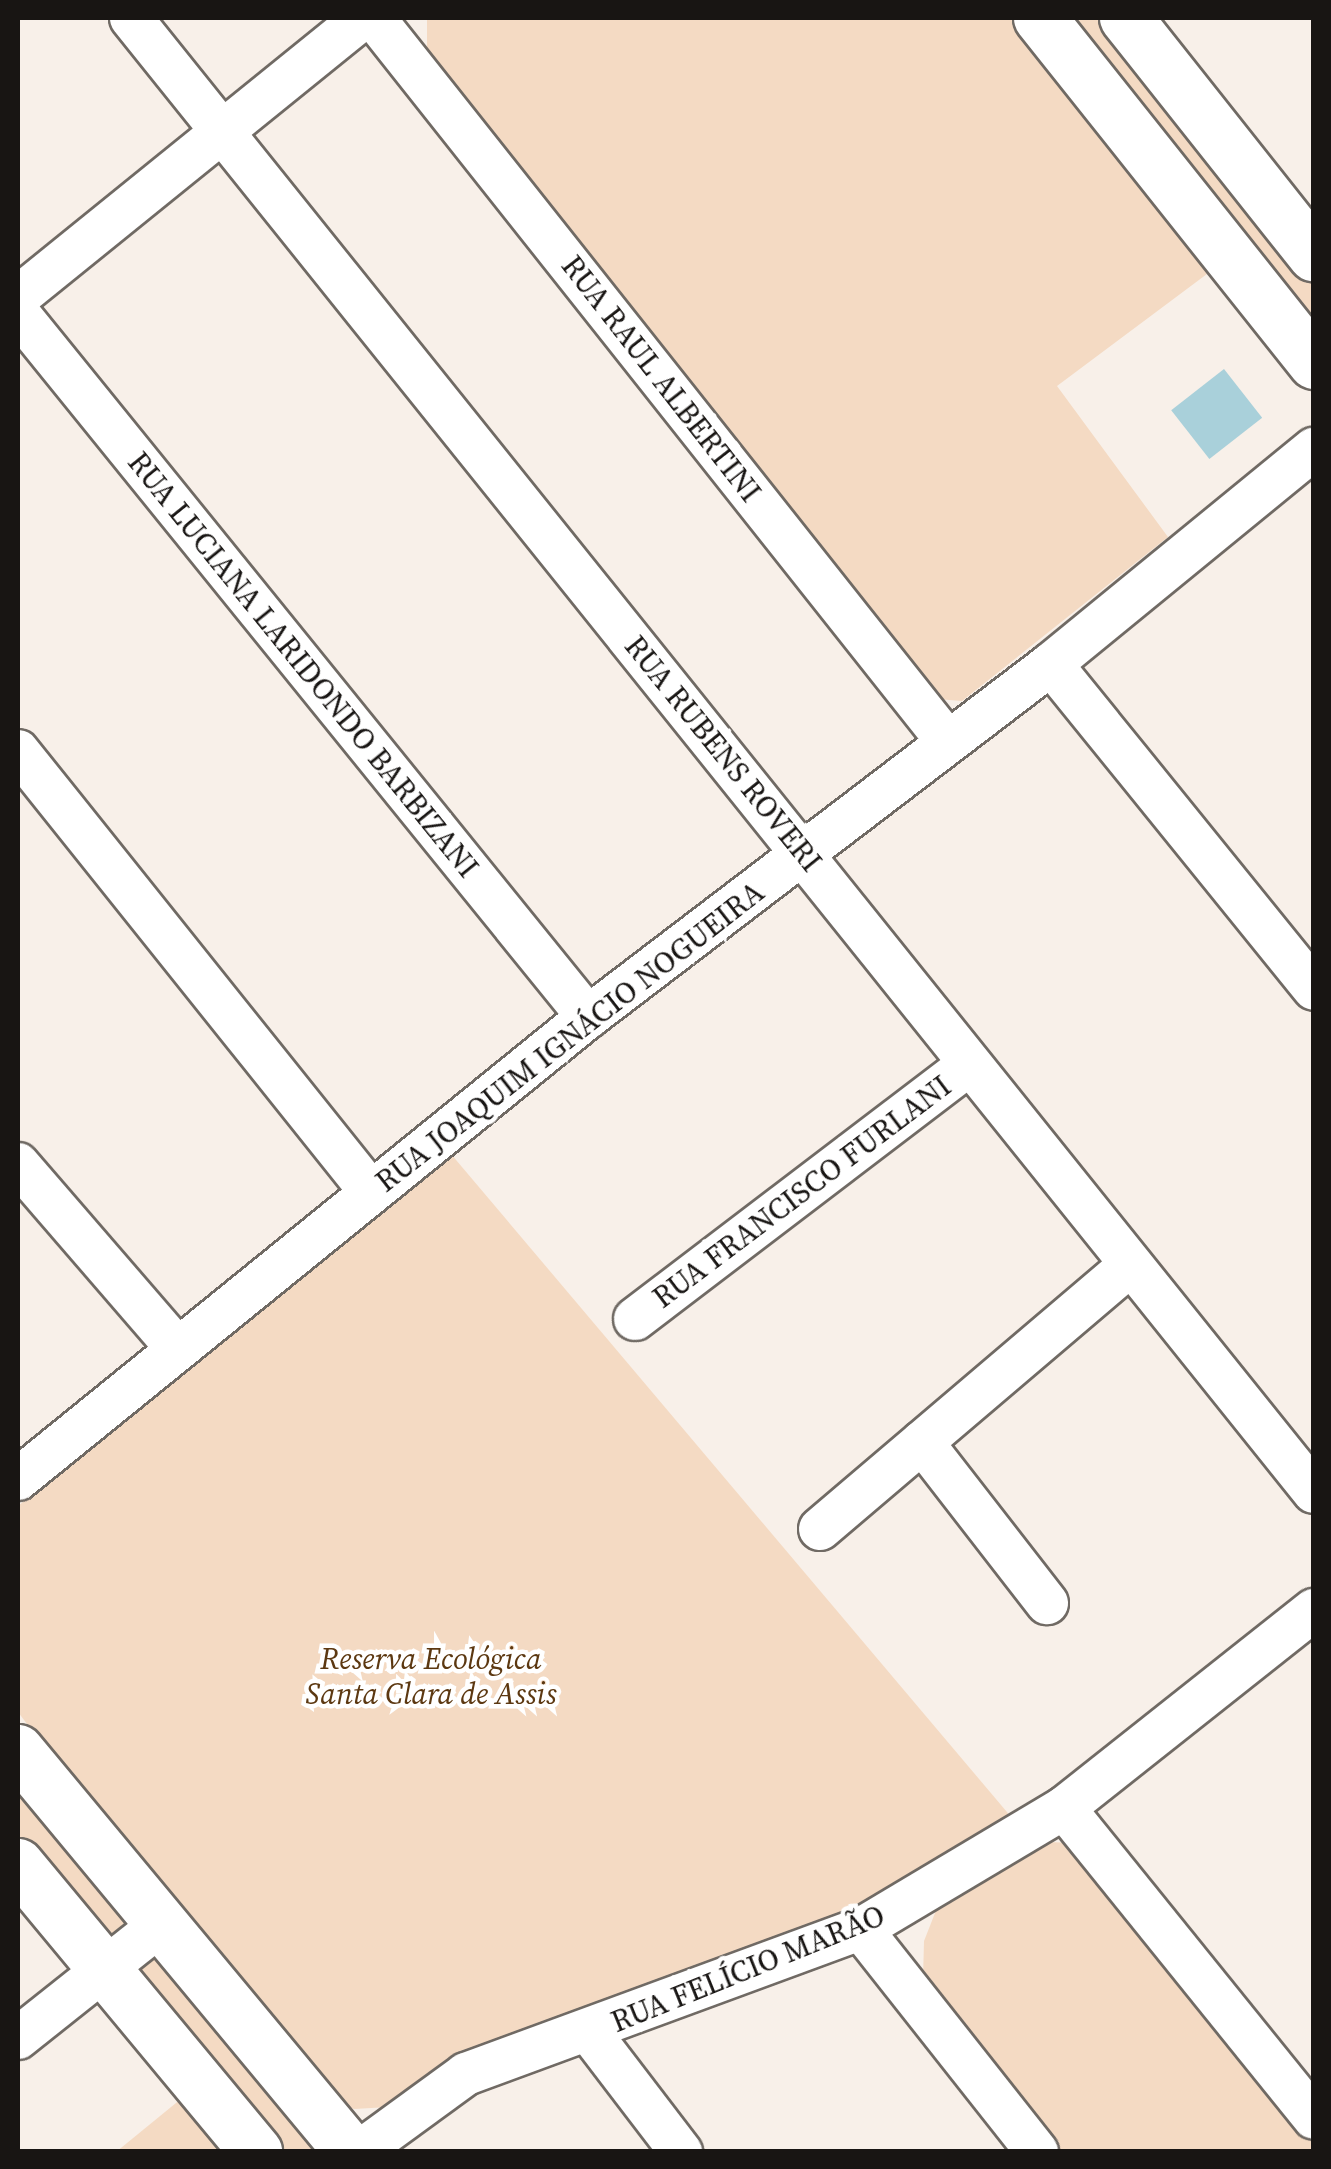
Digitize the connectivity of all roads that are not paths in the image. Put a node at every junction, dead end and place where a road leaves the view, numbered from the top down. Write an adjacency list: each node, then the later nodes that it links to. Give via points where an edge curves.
1 (130, 18): 6 (street, RUA RUBENS ROVERI)
2 (363, 18): 6 (street)
3 (374, 18): 13 (street, RUA RAUL ALBERTINI)
4 (1040, 18): 10 (street)
5 (1126, 18): 7 (street)
6 (222, 128): 8 (street); 15 (street, RUA RUBENS ROVERI)
7 (1314, 255)
8 (18, 297)
9 (18, 313): 17 (street, RUA LUCIANA LARIDONDO BARBIZANI)
10 (1314, 363)
11 (1314, 449): 12 (street, RUA JOAQUIM IGNÁCIO NOGUEIRA)
12 (1051, 664): 13 (street, RUA JOAQUIM IGNÁCIO NOGUEIRA); 16 (street)
13 (947, 740): 15 (street, RUA JOAQUIM IGNÁCIO NOGUEIRA)
14 (18, 751): 20 (street)
15 (804, 857): 17 (street, RUA JOAQUIM IGNÁCIO NOGUEIRA); 18 (street, RUA RUBENS ROVERI)
16 (1314, 989)
17 (588, 1017): 20 (street, RUA JOAQUIM IGNÁCIO NOGUEIRA)
18 (968, 1064): 21 (street, RUA RUBENS ROVERI); 22 (street, RUA FRANCISCO FURLANI)
19 (18, 1164): 23 (street)
20 (370, 1191): 23 (street, RUA JOAQUIM IGNÁCIO NOGUEIRA)
21 (1128, 1268): 24 (street); 26 (street, RUA RUBENS ROVERI)
22 (635, 1319)
23 (176, 1346): 25 (street, RUA JOAQUIM IGNÁCIO NOGUEIRA)
24 (922, 1442): 27 (street); 28 (street)
25 (18, 1479)
26 (1314, 1492)
27 (820, 1529)
28 (1047, 1603)
29 (1314, 1610): 31 (street, RUA FELÍCIO MARÃO)
30 (18, 1750): 33 (street)
31 (1064, 1808): 34 (street, RUA FELÍCIO MARÃO); 38 (street)
32 (18, 1864): 35 (street)
33 (159, 1926): 35 (street); 40 (street)
34 (861, 1929): 36 (street, RUA FELÍCIO MARÃO); 43 (street)
35 (101, 1971): 37 (street); 39 (street)
36 (590, 2033): 41 (street, RUA FELÍCIO MARÃO, via 466,2074); 42 (street)
37 (18, 2038)
38 (1314, 2118)
39 (256, 2152)
40 (351, 2152)
41 (358, 2152)
42 (681, 2152)
43 (1037, 2152)

